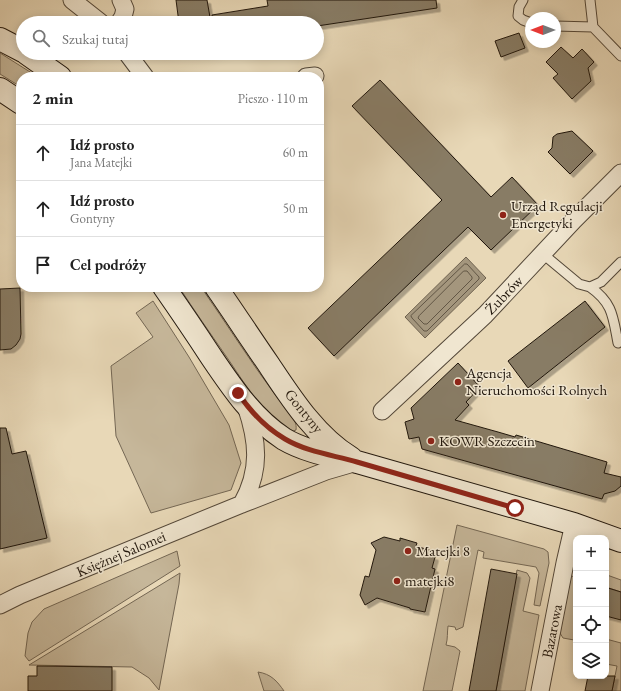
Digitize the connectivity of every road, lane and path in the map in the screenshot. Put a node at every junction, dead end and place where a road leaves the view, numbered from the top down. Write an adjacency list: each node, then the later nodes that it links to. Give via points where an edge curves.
1 (72, 0): 5 (street)
2 (120, 0): 6 (street, via 125,8)
3 (523, 0): 7 (lane, via 518,16)
4 (590, 0): 9 (lane)
5 (92, 16)
6 (123, 16)
7 (525, 21)
8 (561, 26): 9 (lane)
9 (593, 27): 12 (lane)
10 (0, 39): 11 (street)
11 (16, 48)
12 (621, 56)
13 (36, 60): 15 (street)
14 (132, 60): 16 (street)
15 (53, 72)
16 (141, 72)
17 (0, 89): 18 (street)
18 (16, 100)
19 (621, 173): 20 (street, Żubrów)
20 (543, 254): 22 (lane, via 580,284); 27 (street, Żubrów, via 485,315)
21 (621, 262): 22 (lane, via 602,282)
22 (590, 287): 25 (lane, via 600,293 611,310)
23 (168, 292): 26 (street, Gontyny)
24 (219, 292): 28 (street, Gontyny, via 308,420 343,454)
25 (618, 343)
26 (246, 404): 28 (street, Gontyny, via 285,439 321,454); 29 (street, via 253,428 256,461 250,490)
27 (382, 411)
28 (357, 462): 29 (street, Księżnej Salomei, via 326,471); 30 (street)
29 (242, 504): 33 (street, Księżnej Salomei)
30 (574, 524): 31 (street); 32 (street); 34 (street, Bazarowa)
31 (621, 528)
32 (621, 541)
33 (0, 605)
34 (540, 691)

